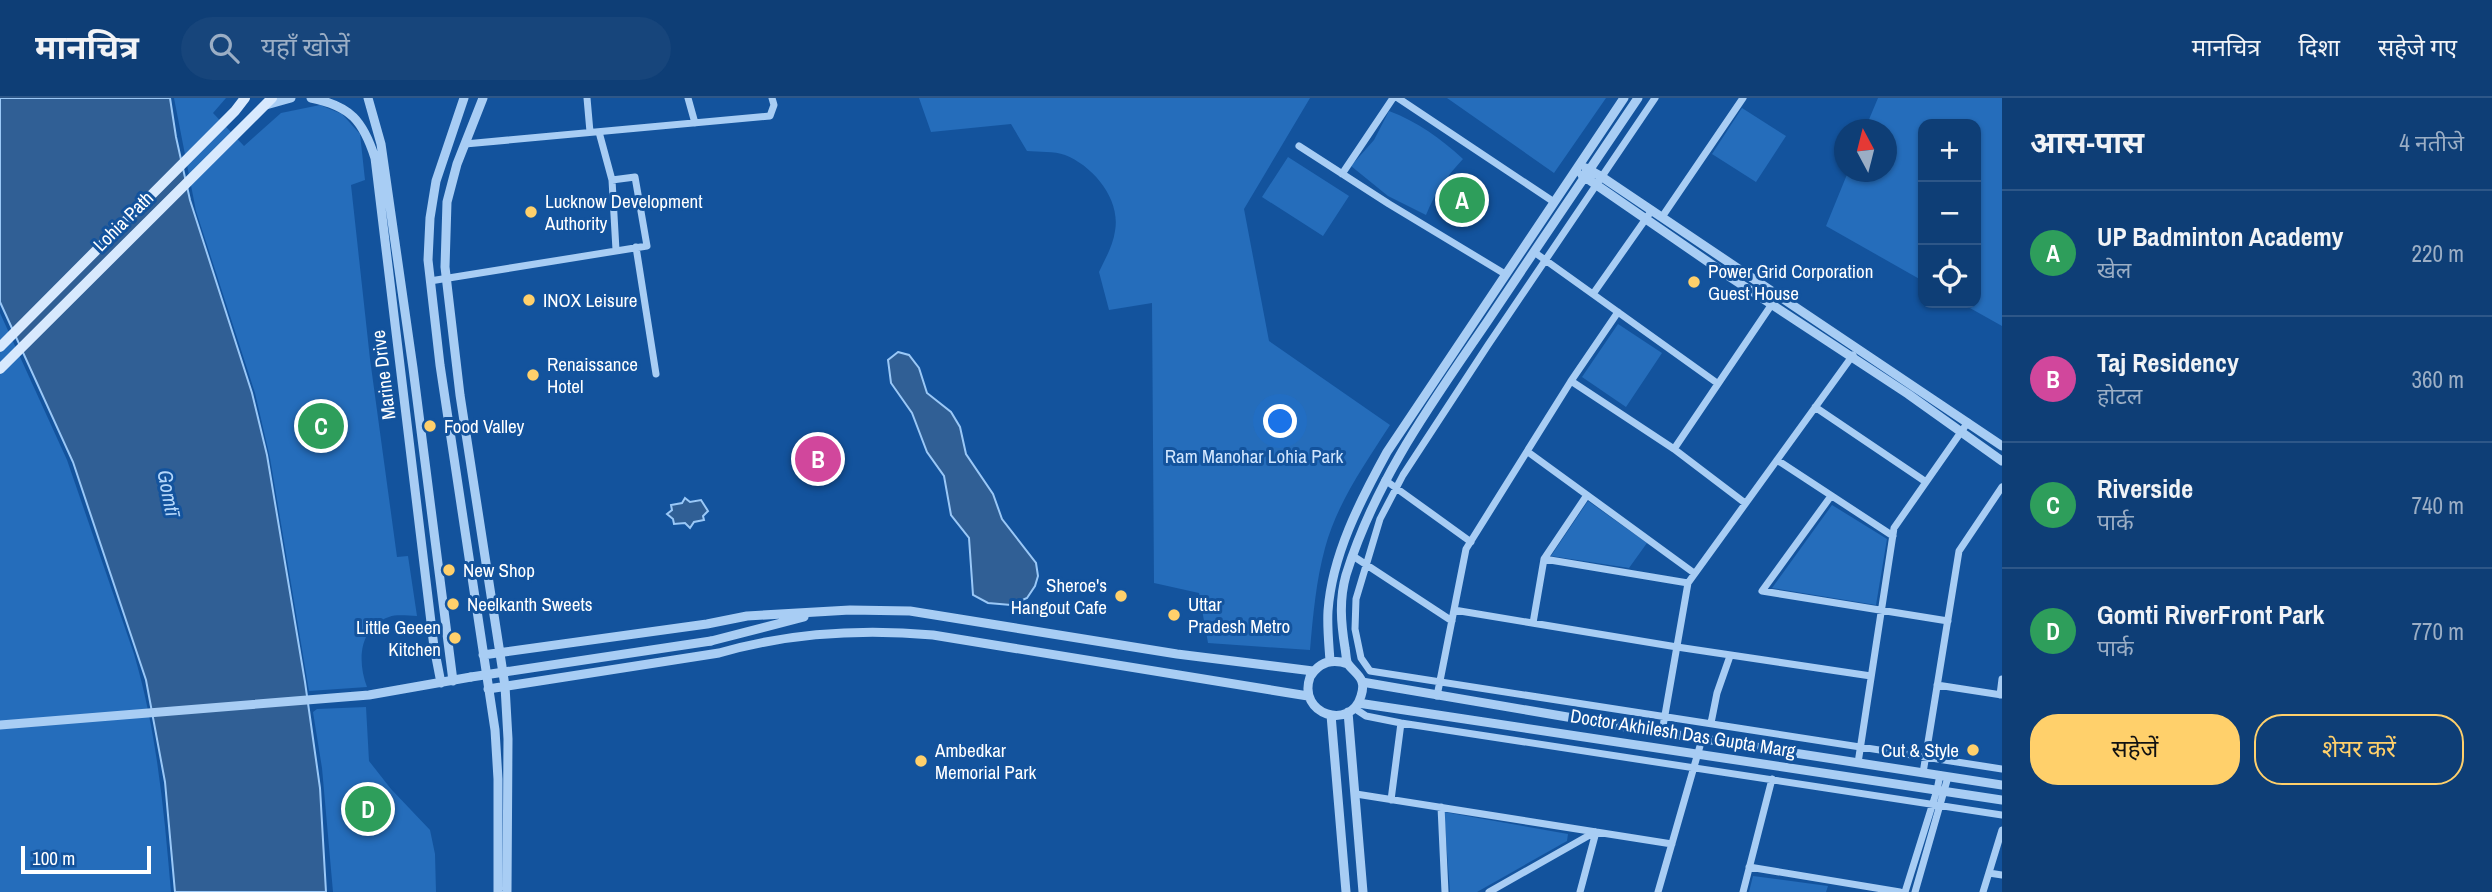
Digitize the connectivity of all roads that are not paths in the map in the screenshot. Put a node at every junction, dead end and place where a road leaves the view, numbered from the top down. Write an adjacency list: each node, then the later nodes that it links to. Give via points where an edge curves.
1 (244, 98): 42 (main road, Lohia Path)
2 (291, 98): 15 (street)
3 (311, 98): 91 (street, Marine Drive, via 352,113 367,133 375,158)
4 (368, 98): 88 (street, Marine Drive, via 381,144)
5 (464, 98): 38 (street, via 436,181 430,218)
6 (482, 98): 19 (street)
7 (587, 98): 17 (street)
8 (688, 98): 16 (street)
9 (772, 98): 16 (street, via 770,116)
10 (1395, 98): 23 (street); 28 (street)
11 (1624, 98): 21 (street)
12 (1638, 98): 22 (street)
13 (1655, 98): 24 (street)
14 (1743, 98): 30 (street)
15 (268, 102): 45 (main road, Lohia Path)
16 (695, 123): 18 (street)
17 (590, 132): 18 (street); 19 (street)
18 (599, 132): 26 (street)
19 (465, 144): 37 (street, via 447,202)
20 (1299, 146): 23 (street)
21 (1577, 167): 22 (street); 25 (street); 28 (street)
22 (1590, 169): 24 (street); 25 (street)
23 (1342, 174): 36 (street)
24 (1602, 177): 27 (street); 29 (street)
25 (1584, 178): 27 (street); 34 (street)
26 (612, 180): 32 (street, via 635,177 647,246); 33 (street)
27 (1596, 186): 31 (street); 35 (street)
28 (1554, 202): 36 (street)
29 (1652, 210): 30 (street); 31 (street)
30 (1662, 217): 43 (street)
31 (1645, 219): 39 (street); 40 (street)
32 (636, 247): 33 (street); 46 (street)
33 (616, 250): 37 (street)
34 (1534, 252): 35 (street); 57 (street, via 1429,406)
35 (1545, 260): 39 (street); 60 (street)
36 (1505, 274): 83 (street, via 1387,452 1365,493 1334,575 1328,611)
37 (447, 278): 38 (street); 80 (street, via 460,395)
38 (430, 281): 81 (street)
39 (1593, 294): 41 (street)
40 (1772, 304): 44 (street); 48 (street)
41 (1618, 312): 47 (street); 48 (street)
42 (0, 347)
43 (1858, 348): 44 (street); 50 (street)
44 (1852, 357): 49 (street); 51 (street)
45 (0, 369)
46 (656, 374)
47 (1571, 382): 53 (street); 54 (street)
48 (1717, 383): 53 (street)
49 (1815, 407): 55 (street); 58 (street)
50 (1968, 422): 51 (street); 52 (street)
51 (1961, 432): 56 (street); 58 (street)
52 (2002, 446)
53 (1674, 449): 63 (street)
54 (1528, 452): 61 (street); 65 (street)
55 (1777, 460): 62 (street); 63 (street)
56 (2002, 461)
57 (1385, 480): 60 (street); 66 (street)
58 (1926, 482): 64 (street)
59 (2002, 487): 75 (street, via 1959,551)
60 (1396, 488): 65 (street); 68 (street, via 1380,519)
61 (1587, 495): 67 (street); 69 (street)
62 (1831, 496): 64 (street); 72 (street, via 1762,591)
63 (1745, 503): 69 (street)
64 (1893, 536): 72 (street)
65 (1471, 542): 71 (street)
66 (1353, 555): 68 (street); 84 (street, via 1340,615)
67 (1544, 559): 70 (street); 76 (street)
68 (1366, 564): 74 (street); 90 (street, via 1356,599 1355,629 1361,658 1370,671)
69 (1694, 573): 70 (street)
70 (1688, 583): 79 (street)
71 (1454, 610): 74 (street); 76 (street)
72 (1882, 610): 75 (street); 86 (street)
73 (829, 611): 77 (street); 80 (street, via 747,615); 85 (street, via 910,611)
74 (1452, 621): 90 (street)
75 (1948, 621): 92 (street)
76 (1533, 623): 79 (street)
77 (711, 641): 78 (street); 88 (street, bridge)
78 (750, 644): 93 (street, via 719,653); 96 (street, via 857,632 909,633)
79 (1677, 647): 82 (street); 100 (street)
80 (500, 653): 81 (street); 93 (street)
81 (483, 655): 94 (street)
82 (1730, 656): 86 (street); 102 (street)
83 (1329, 661): 84 (street); 85 (street)
84 (1348, 664): 89 (street)
85 (1313, 671): 96 (street)
86 (1871, 676): 106 (street)
87 (2002, 679): 95 (street)
88 (453, 681): 91 (street)
89 (1362, 682): 97 (street, Doctor Akhilesh Das Gupta Marg); 98 (street)
90 (1440, 682): 97 (street); 100 (street)
91 (441, 683): 103 (street, via 369,695)
92 (1937, 685): 95 (street); 108 (street)
93 (505, 686): 94 (street); 131 (street)
94 (488, 689): 130 (street, via 497,766)
95 (2001, 695)
96 (1308, 696): 99 (street, via 1317,709)
97 (1437, 696): 104 (street, Doctor Akhilesh Das Gupta Marg)
98 (1354, 707): 99 (street); 101 (street, via 1366,716); 107 (street, Doctor Akhilesh Das Gupta Marg); 117 (street)
99 (1331, 715): 132 (street)
100 (1665, 717): 102 (street); 104 (street)
101 (1401, 723): 110 (street); 118 (street)
102 (1711, 723): 106 (street)
103 (0, 725)
104 (1662, 732): 105 (street, Doctor Akhilesh Das Gupta Marg)
105 (1702, 738): 107 (street); 109 (street, Doctor Akhilesh Das Gupta Marg)
106 (1860, 748): 108 (street); 109 (street)
107 (1698, 753): 110 (street); 116 (street, Doctor Akhilesh Das Gupta Marg)
108 (1925, 757): 111 (street); 112 (street)
109 (1858, 763): 112 (street, Doctor Akhilesh Das Gupta Marg)
110 (1694, 767): 114 (street); 125 (street)
111 (2002, 769)
112 (1923, 773): 113 (street, Doctor Akhilesh Das Gupta Marg)
113 (1944, 776): 115 (street, Doctor Akhilesh Das Gupta Marg); 116 (street)
114 (1772, 779): 120 (street); 126 (street)
115 (2002, 785)
116 (1941, 791): 119 (street, Doctor Akhilesh Das Gupta Marg); 120 (street)
117 (1356, 794): 118 (street); 133 (street)
118 (1391, 800): 121 (street)
119 (2002, 800)
120 (1937, 804): 122 (street); 140 (street); 141 (street)
121 (1441, 807): 124 (street); 134 (street)
122 (2002, 815)
123 (2002, 830): 127 (street)
124 (1596, 832): 125 (street); 135 (street); 136 (street)
125 (1672, 844): 137 (street)
126 (1749, 867): 129 (street); 138 (street)
127 (1989, 873): 128 (street); 142 (street)
128 (2002, 875)
129 (1842, 883): 139 (street); 140 (street)
130 (498, 892)
131 (506, 892)
132 (1346, 892)
133 (1363, 892)
134 (1445, 892)
135 (1489, 892)
136 (1580, 892)
137 (1658, 892)
138 (1744, 892)
139 (1838, 892)
140 (1903, 892)
141 (1914, 892)
142 (1983, 892)

